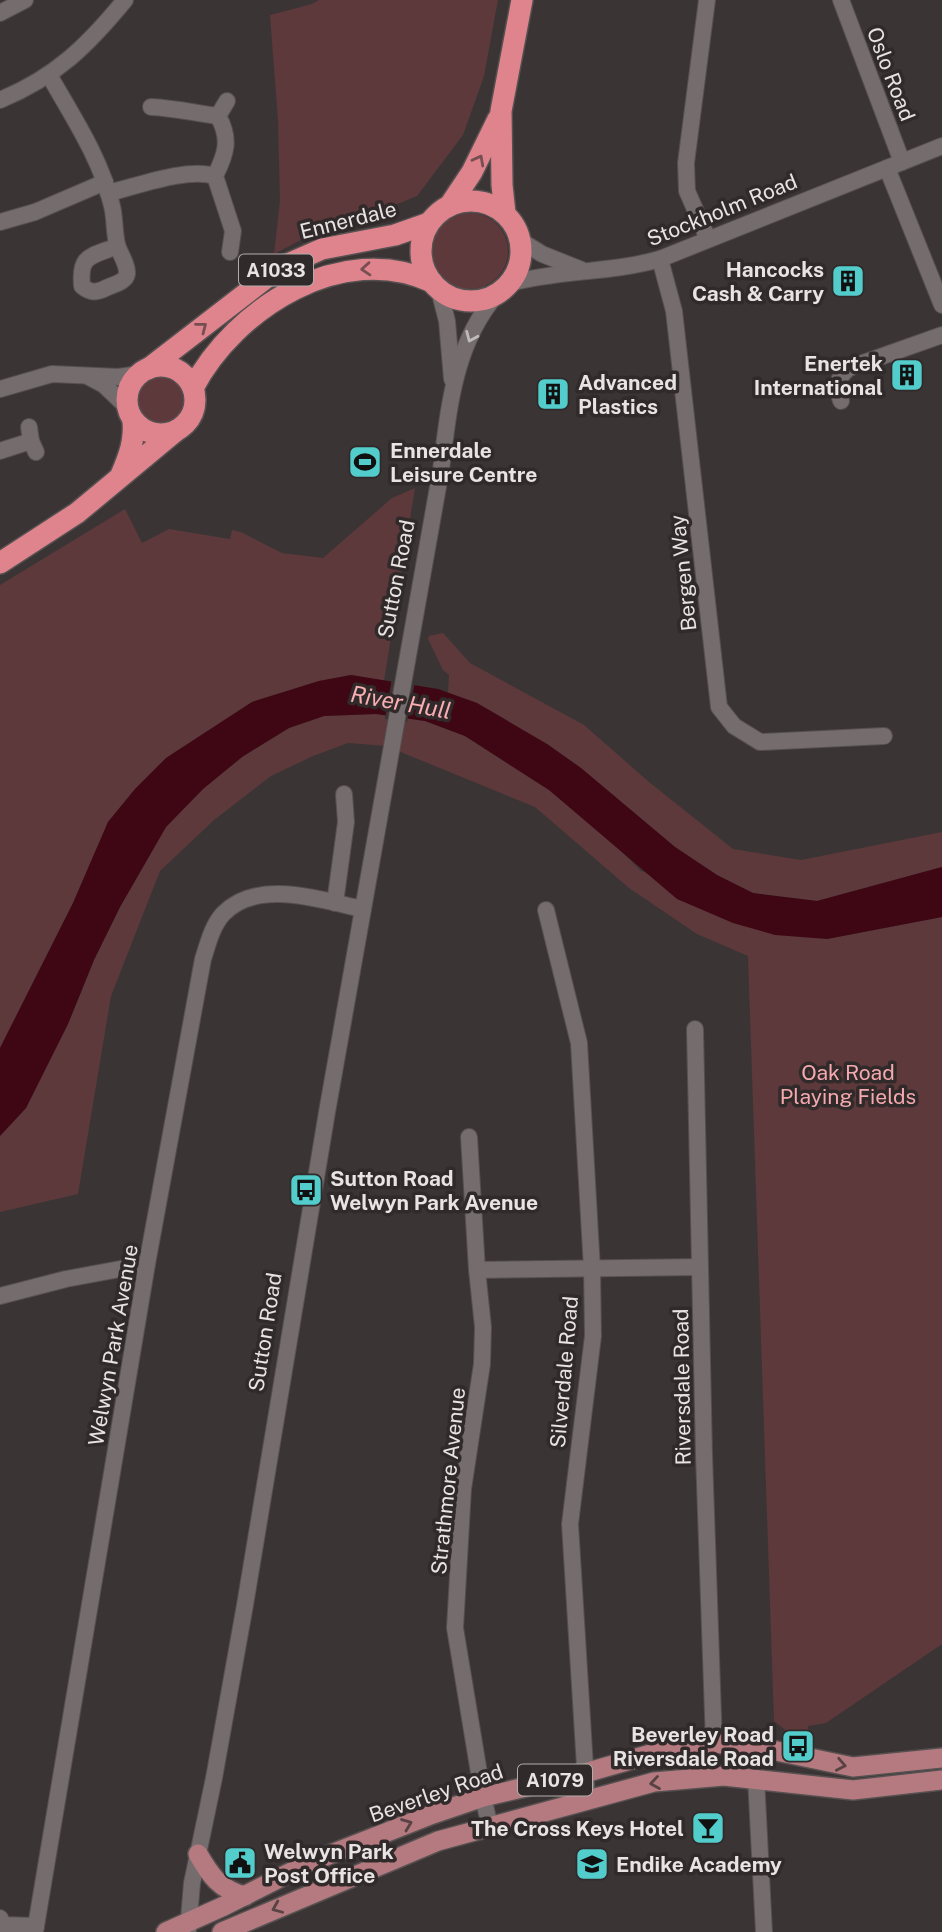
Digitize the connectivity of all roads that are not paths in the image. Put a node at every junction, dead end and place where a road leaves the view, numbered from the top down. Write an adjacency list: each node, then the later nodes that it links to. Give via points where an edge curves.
1 (25, 0): 6 (street)
2 (125, 0): 7 (street, via 92,41)
3 (522, 0): 11 (highway)
4 (707, 0): 21 (street, via 686,163 687,191)
5 (841, 0): 14 (street, Oslo Road)
6 (0, 13)
7 (49, 75): 8 (street); 16 (street, via 89,146)
8 (0, 100)
9 (227, 102): 12 (street)
10 (152, 107): 12 (street)
11 (501, 111): 17 (highway, one-way to 11, via 472,172); 18 (highway)
12 (218, 116): 15 (street, via 225,129 225,155)
13 (942, 146): 14 (street, Stockholm Road)
14 (895, 165): 21 (street, Stockholm Road); 29 (street, Oslo Road)
15 (215, 176): 16 (street, via 204,173); 24 (street, via 233,231)
16 (106, 188): 19 (street); 23 (street)
17 (450, 205): 18 (highway, via 478,200); 20 (highway)
18 (505, 212): 22 (highway)
19 (0, 222)
20 (429, 223): 27 (highway, via 421,253); 31 (highway, Ennerdale / A1033, one-way to 20, via 279,268 322,249 396,235)
21 (708, 239): 25 (street, Stockholm Road)
22 (521, 241): 26 (street); 28 (highway, via 520,263)
23 (117, 246)
24 (230, 252)
25 (660, 259): 26 (street, Stockholm Road); 43 (street, Bergen Way, via 674,311 719,707 734,726 760,742)
26 (584, 271): 28 (street, Stockholm Road, via 537,277)
27 (435, 286): 28 (highway, via 452,298 467,301 483,300); 33 (street, via 447,321); 34 (highway, A1033, one-way to 34, via 394,269 372,268 331,274 301,286 244,324 218,350)
28 (503, 289): 33 (street, Sutton Road, one-way to 33, via 484,309)
29 (942, 304)
30 (942, 335): 36 (street, via 849,368 836,386)
31 (144, 371): 32 (street, via 120,377); 34 (highway, via 170,367); 37 (highway, via 129,390)
32 (86, 375): 35 (street, via 52,374); 37 (street, via 104,385)
33 (452, 385): 46 (street, Sutton Road)
34 (193, 388): 38 (highway, via 193,412)
35 (0, 389)
36 (841, 401)
37 (131, 414): 38 (highway, via 140,427 158,434); 41 (highway, via 134,436)
38 (177, 430): 41 (highway)
39 (32, 440): 40 (street)
40 (0, 450)
41 (120, 477): 42 (highway, via 77,513)
42 (0, 563)
43 (884, 736)
44 (344, 794): 45 (street, via 346,822)
45 (335, 903): 46 (street, Welwyn Park Avenue); 50 (street, Welwyn Park Avenue, via 274,893 249,897 221,916 211,935)
46 (363, 909): 66 (street, Sutton Road)
47 (546, 910): 52 (street, Silverdale Road, via 579,1043)
48 (695, 1029): 51 (street, Riversdale Road)
49 (469, 1137): 53 (street, Strathmore Avenue)
50 (147, 1264): 54 (street); 71 (street, Welwyn Park Avenue)
51 (700, 1267): 52 (street); 55 (street, Riversdale Road)
52 (592, 1269): 53 (street); 58 (street, Silverdale Road, via 593,1336 570,1524)
53 (477, 1270): 62 (street, Strathmore Avenue, via 482,1364 463,1489 455,1628)
54 (0, 1296)
55 (714, 1744): 56 (main road, Beverley Road / A1079); 57 (main road, Beverley Road / A1079, one-way to 57, via 738,1744 853,1767)
56 (680, 1749): 58 (main road, Beverley Road / A1079); 60 (main road)
57 (942, 1758)
58 (585, 1773): 62 (main road, Beverley Road / A1079); 63 (street, Silverdale Road)
59 (756, 1778): 60 (main road, A1079); 61 (main road, A1079, via 853,1790); 74 (street)
60 (691, 1779): 63 (main road, A1079, one-way to 63, via 654,1782)
61 (942, 1780)
62 (482, 1797): 64 (street, Strathmore Avenue); 65 (main road, Beverley Road / A1079, one-way to 62)
63 (587, 1799): 64 (main road, A1079)
64 (490, 1826): 67 (main road, A1079)
65 (354, 1845): 67 (main road); 68 (main road, Beverley Road / A1079)
66 (198, 1854): 68 (main road, via 219,1885); 70 (street, Sutton Road)
67 (366, 1870): 73 (main road, A1079, one-way to 73)
68 (245, 1896): 70 (main road, Beverley Road / A1079)
69 (3, 1925): 71 (street)
70 (188, 1927): 72 (main road, Beverley Road / A1079)
71 (36, 1929)
72 (166, 1932)
73 (222, 1932)
74 (764, 1932)

